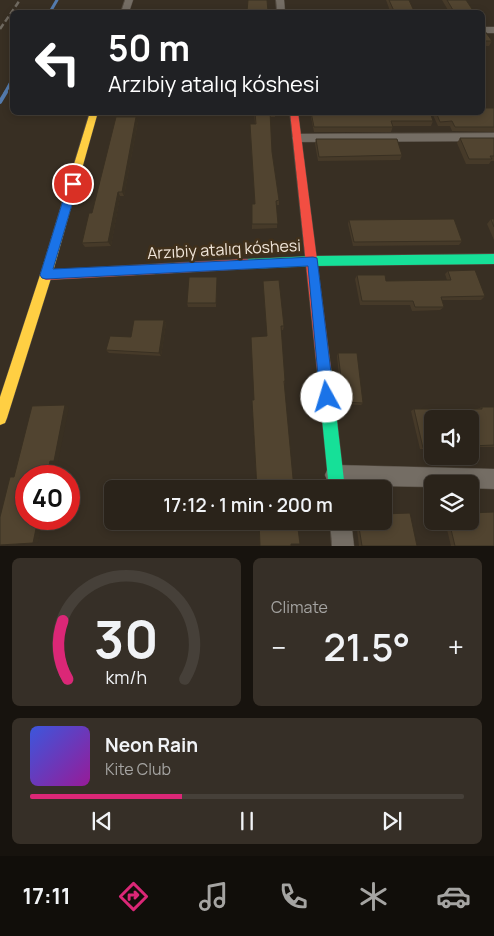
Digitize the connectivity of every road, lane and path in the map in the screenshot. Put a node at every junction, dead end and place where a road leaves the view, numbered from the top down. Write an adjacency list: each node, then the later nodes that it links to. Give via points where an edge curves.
1 (93, 115): 7 (street)
2 (294, 115): 4 (street)
3 (494, 137): 4 (street)
4 (298, 138): 6 (street)
5 (494, 258): 6 (street, Arzıbiy atalıq kóshesi)
6 (313, 261): 7 (street, Arzıbiy atalıq kóshesi); 9 (street)
7 (46, 275): 8 (street)
8 (0, 418)
9 (336, 480)
10 (494, 480): 11 (street)
11 (392, 481)
12 (341, 530): 13 (street)
13 (343, 546)

